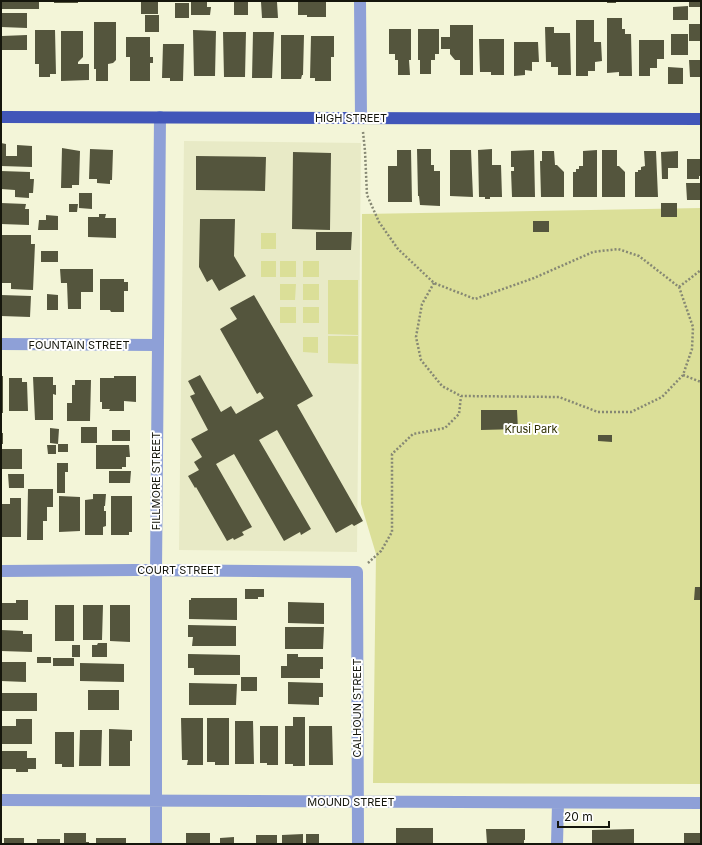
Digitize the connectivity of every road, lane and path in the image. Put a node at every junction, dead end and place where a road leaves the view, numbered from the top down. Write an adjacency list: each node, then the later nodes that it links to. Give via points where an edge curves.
1 (360, 1): 4 (street)
2 (1, 117): 3 (main road, HIGH STREET)
3 (160, 117): 4 (main road, HIGH STREET); 10 (street, FILLMORE STREET)
4 (361, 118): 5 (main road, HIGH STREET); 7 (path, via 367,196 379,222 398,249)
5 (701, 119)
6 (701, 270): 8 (path)
7 (434, 283): 8 (path, via 475,299 534,278 593,252 618,249 639,256); 13 (path, via 422,304 416,338 421,360 442,386)
8 (679, 287): 11 (path, via 693,326 692,349)
9 (1, 344): 10 (street, FOUNTAIN STREET)
10 (157, 345): 14 (street, FILLMORE STREET)
11 (683, 375): 12 (path); 13 (path, via 662,397 631,412 598,412 559,398)
12 (701, 382)
13 (462, 396): 16 (path, via 458,414 445,428 413,434 392,454 392,532 381,551)
14 (156, 570): 15 (street, COURT STREET); 16 (street, COURT STREET); 18 (street, FILLMORE STREET)
15 (1, 571)
16 (357, 572): 19 (street, CALHOUN STREET)
17 (1, 800): 18 (street, MOUND STREET)
18 (157, 800): 19 (street, MOUND STREET); 22 (street, FILLMORE STREET)
19 (357, 802): 20 (street, MOUND STREET); 23 (street, CALHOUN STREET)
20 (558, 803): 21 (street, MOUND STREET); 24 (street)
21 (701, 804)
22 (156, 844)
23 (358, 844)
24 (557, 844)

